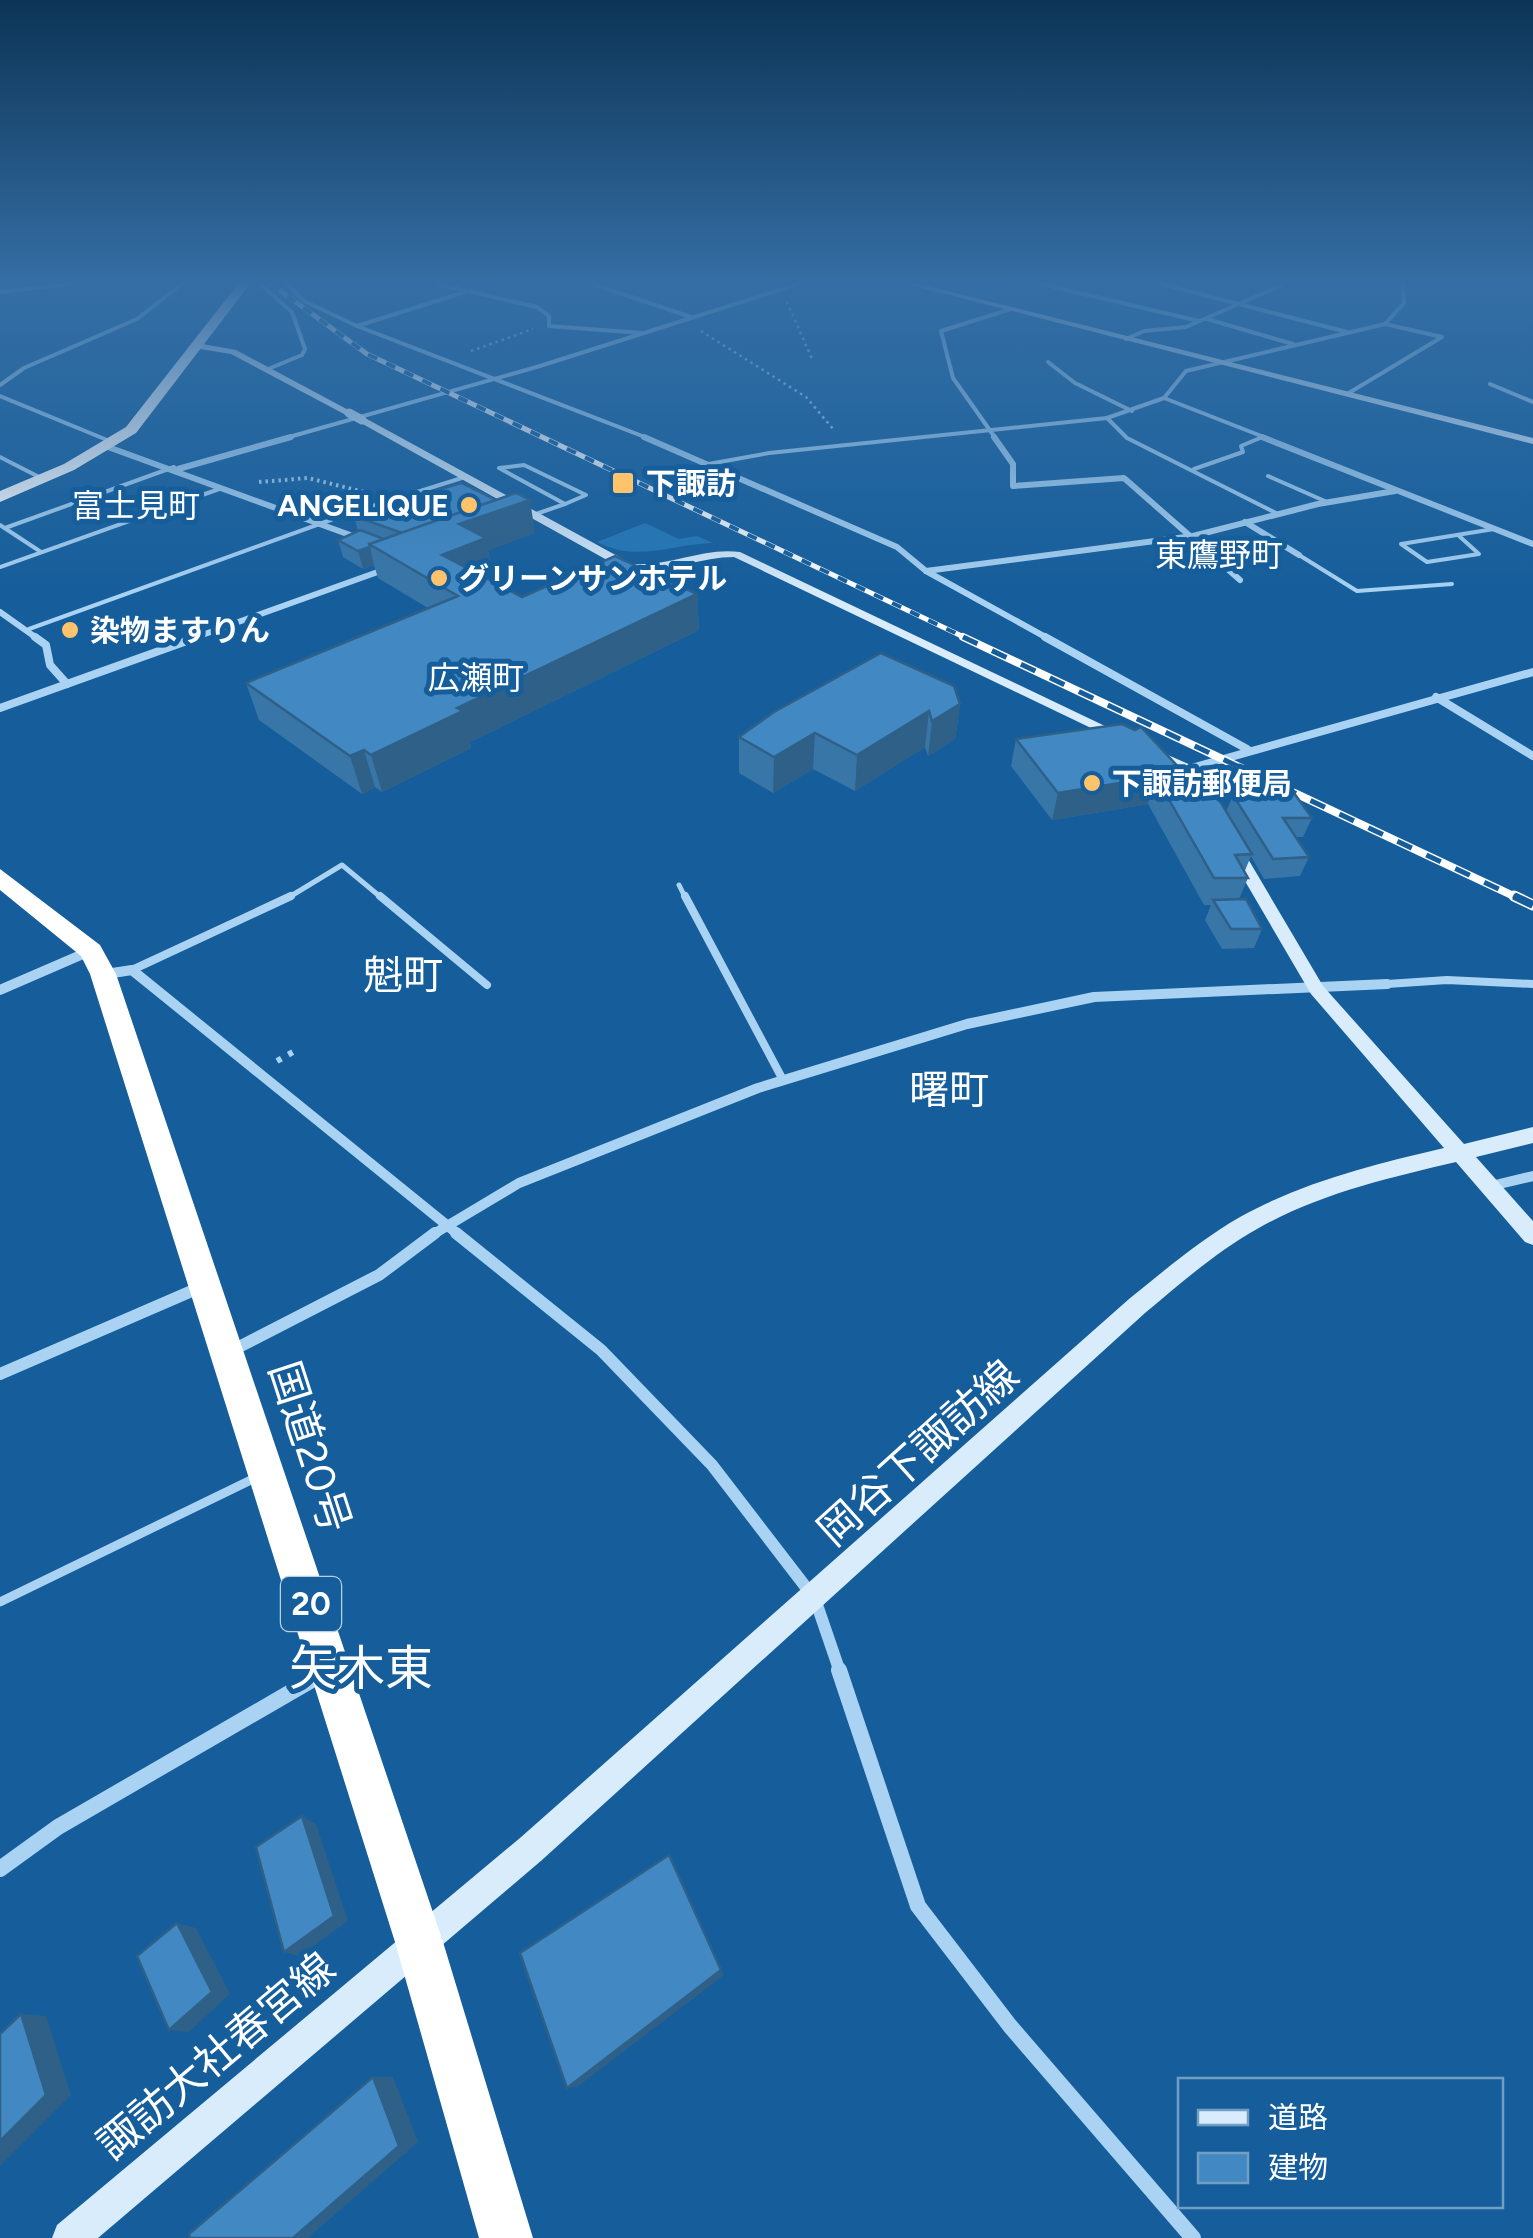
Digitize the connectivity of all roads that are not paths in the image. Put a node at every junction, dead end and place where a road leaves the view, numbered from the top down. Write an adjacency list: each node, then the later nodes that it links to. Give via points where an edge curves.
1 (165, 388): 20 (highway)
2 (304, 388): 26 (street)
3 (455, 388): 23 (street)
4 (521, 388): 22 (street)
5 (961, 388): 17 (street)
6 (1084, 388): 15 (street)
7 (1172, 388): 13 (street)
8 (1324, 388): 11 (street)
9 (1356, 388): 11 (street)
10 (1501, 388): 14 (street)
11 (1347, 394): 19 (street)
12 (1, 398): 20 (lane)
13 (1164, 398): 15 (street); 18 (street)
14 (1533, 402)
15 (1132, 412): 16 (street)
16 (1107, 418): 17 (lane); 24 (lane, via 1127,438 1186,472)
17 (989, 428): 22 (lane); 43 (street, via 1013,464 1013,486 1124,478)
18 (1260, 438): 24 (lane, via 1241,446 1242,452); 29 (street)
19 (1533, 441)
20 (111, 444): 23 (street); 27 (highway)
21 (0, 457): 27 (lane)
22 (704, 465): 50 (street, via 897,546)
23 (176, 468): 28 (street); 38 (lane)
24 (1194, 469): 33 (lane)
25 (1268, 476): 31 (lane)
26 (465, 477): 34 (street); 37 (lane)
27 (44, 479): 30 (highway)
28 (229, 488): 37 (street); 46 (lane)
29 (1396, 490): 31 (street); 39 (street)
30 (0, 497)
31 (1327, 502): 33 (street)
32 (565, 504): 32 (lane, via 586,496 524,465 498,468); 34 (lane)
33 (1278, 514): 36 (street)
34 (532, 515): 35 (street); 61 (street, via 640,569 736,554)
35 (516, 521)
36 (1245, 522): 43 (street); 47 (street)
37 (320, 524): 44 (street); 54 (lane)
38 (3, 527): 40 (lane)
39 (1494, 529): 42 (lane); 45 (street)
40 (14, 531): 41 (lane); 46 (lane)
41 (0, 535)
42 (1458, 535): 42 (lane, via 1420,541 1401,544 1426,562 1479,554)
43 (1193, 536): 50 (street); 51 (street)
44 (367, 541)
45 (1533, 544)
46 (40, 552): 49 (lane)
47 (1298, 555): 52 (lane, via 1357,591)
48 (396, 565): 56 (street)
49 (0, 567)
50 (926, 571): 59 (street)
51 (1240, 580)
52 (1452, 584)
53 (0, 612): 54 (street)
54 (28, 629): 56 (street)
55 (1533, 672): 57 (street)
56 (67, 684): 58 (street)
57 (1436, 697): 59 (street); 60 (street)
58 (0, 708)
59 (1247, 749): 61 (street)
60 (1531, 753)
61 (1188, 769): 62 (street)
62 (1218, 820)
63 (1228, 837): 71 (street)
64 (0, 877): 66 (highway)
65 (679, 885): 72 (lane)
66 (109, 965): 69 (lane, via 296,894 342,865); 70 (street); 77 (street); 79 (highway, 国道20号 / 20)
67 (1386, 984): 68 (lane); 71 (street)
68 (1533, 984)
69 (486, 985)
70 (0, 990)
71 (1317, 990): 72 (street, via 1094,997 966,1024); 74 (street)
72 (783, 1080): 77 (street, via 520,1183)
73 (1533, 1135): 74 (street, 岡谷下諏訪線)
74 (1464, 1153): 76 (street); 83 (street, 岡谷下諏訪線, via 1268,1212 1213,1246 1136,1306)
75 (1533, 1176): 76 (street)
76 (1492, 1186): 78 (street)
77 (448, 1223): 80 (street, via 379,1275); 83 (street, via 615,1364 712,1465)
78 (1533, 1236)
79 (207, 1284): 80 (highway, 国道20号 / 20); 81 (street)
80 (230, 1352): 82 (highway, 国道20号 / 20)
81 (0, 1374)
82 (269, 1472): 84 (lane); 85 (highway, 国道20号 / 20)
83 (814, 1598): 87 (street, 岡谷下諏訪線); 90 (street, via 918,1906 1010,2026)
84 (0, 1602)
85 (332, 1669): 86 (street, via 58,1827); 87 (highway, 国道20号 / 20)
86 (0, 1869)
87 (419, 1942): 88 (street, 諏訪大社春宮線); 89 (highway, 国道20号 / 20)
88 (70, 2238)
89 (506, 2238)
90 (1194, 2238)

